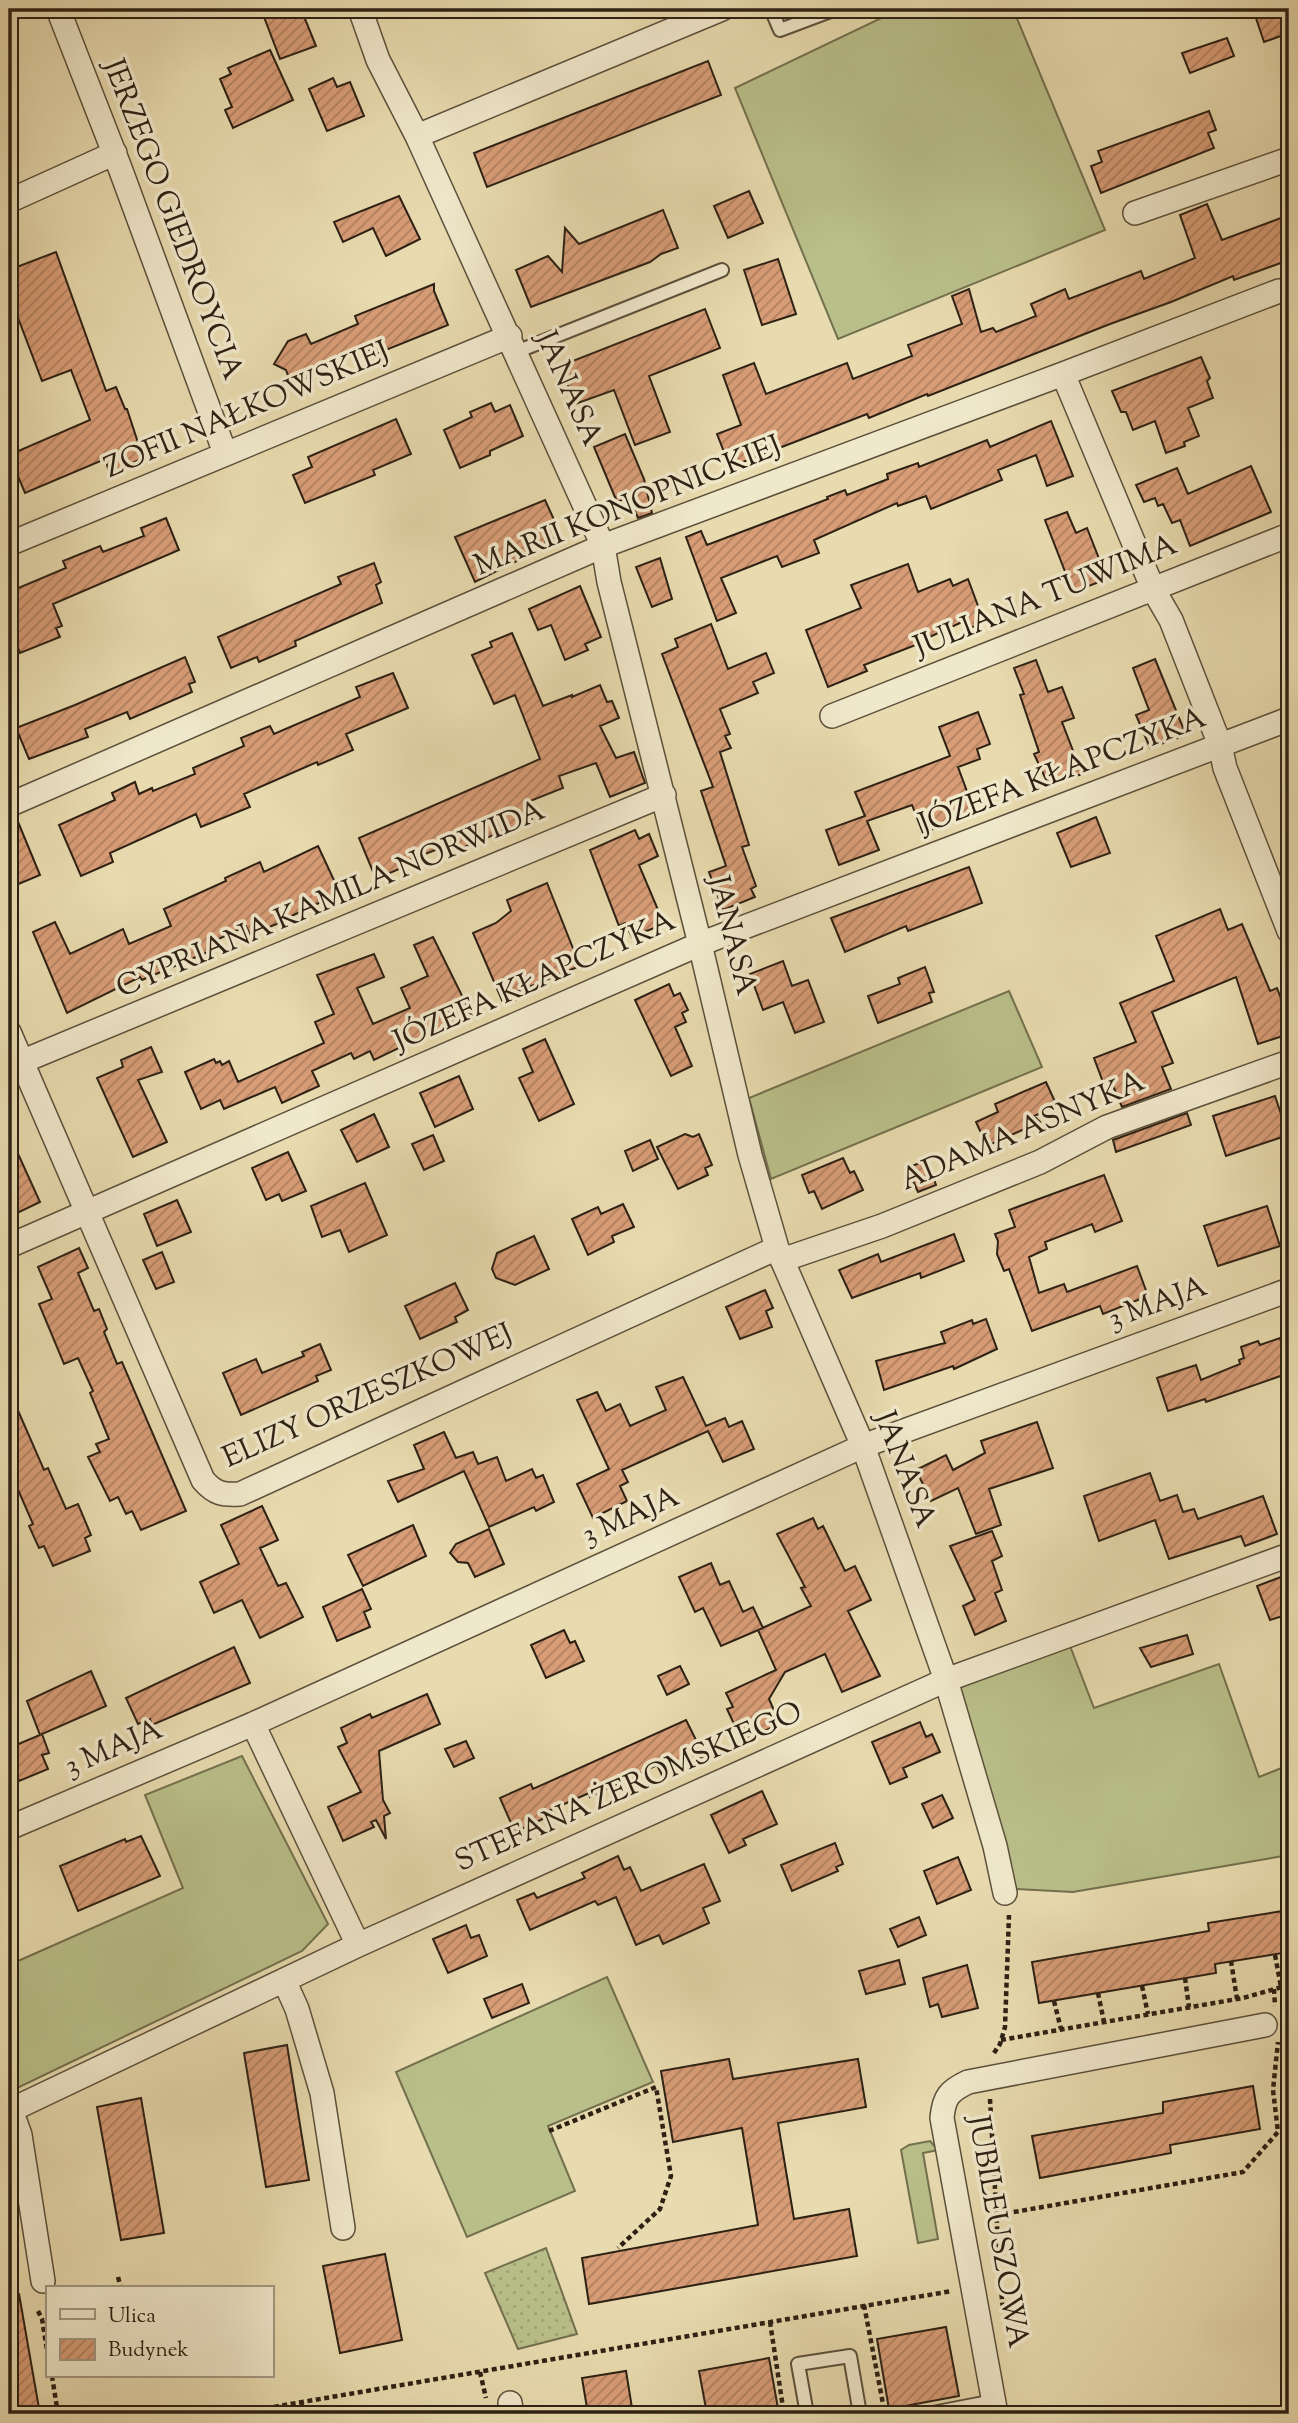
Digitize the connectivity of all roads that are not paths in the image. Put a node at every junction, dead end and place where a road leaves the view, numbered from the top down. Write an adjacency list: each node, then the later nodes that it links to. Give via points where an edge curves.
1 (58, 9): 7 (street, JERZEGO GIEDROYCIA)
2 (360, 9): 6 (street, JANASA, via 378,60)
3 (722, 9): 6 (street)
4 (771, 9): 5 (lane, via 780,30)
5 (836, 9)
6 (417, 136): 13 (street, JANASA)
7 (115, 153): 9 (street); 15 (street, JERZEGO GIEDROYCIA)
8 (1289, 159): 10 (street)
9 (9, 201)
10 (1135, 213)
11 (722, 270): 13 (lane)
12 (1279, 291): 14 (street, MARII KONOPNICKIEJ)
13 (513, 344): 15 (street, ZOFII NAŁKOWSKIEJ); 18 (street, JANASA)
14 (1063, 374): 18 (street, MARII KONOPNICKIEJ); 19 (street)
15 (225, 453): 17 (street, ZOFII NAŁKOWSKIEJ)
16 (1284, 537): 19 (street, JULIANA TUWIMA)
17 (9, 544)
18 (603, 546): 23 (street, JANASA); 24 (street, MARII KONOPNICKIEJ)
19 (1153, 589): 20 (street, JULIANA TUWIMA); 22 (street, via 1171,620)
20 (832, 716)
21 (1289, 719): 22 (street, JÓZEFA KŁAPCZYKA)
22 (1220, 745): 25 (street); 26 (street, JÓZEFA KŁAPCZYKA)
23 (664, 795): 26 (street, JANASA); 28 (street, CYPRIANA KAMILA NORWIDA)
24 (9, 804)
25 (1289, 931)
26 (700, 944): 30 (street, JÓZEFA KŁAPCZYKA); 32 (street, JANASA, via 750,1155)
27 (9, 1032): 28 (street, ELIZY ORZESZKOWEJ)
28 (22, 1062): 30 (street, ELIZY ORZESZKOWEJ)
29 (1289, 1062): 32 (street, ADAMA ASNYKA, via 1107,1127 1040,1162 882,1226)
30 (85, 1213): 31 (street, JÓZEFA KŁAPCZYKA); 32 (street, ELIZY ORZESZKOWEJ, via 203,1480 222,1495 240,1494)
31 (9, 1246)
32 (779, 1254): 34 (street, JANASA)
33 (1289, 1290): 34 (street, 3 MAJA)
34 (863, 1446): 36 (street, JANASA); 37 (street, 3 MAJA)
35 (1289, 1555): 36 (street, STEFANA ŻEROMSKIEGO)
36 (946, 1680): 39 (street, JANASA); 40 (street, STEFANA ŻEROMSKIEGO)
37 (253, 1724): 38 (street, 3 MAJA); 40 (street)
38 (9, 1828)
39 (1005, 1893)
40 (358, 1945): 41 (street, STEFANA ŻEROMSKIEGO)
41 (284, 1980): 43 (street, STEFANA ŻEROMSKIEGO); 44 (street, via 322,2093)
42 (1273, 2026): 46 (street, JUBILEUSZOWA, via 968,2082 945,2097 942,2118)
43 (10, 2110): 45 (street, via 20,2135)
44 (343, 2228)
45 (43, 2281)
46 (995, 2408): 49 (lane)
47 (807, 2414): 48 (lane, via 798,2364 850,2356)
48 (860, 2414)
49 (927, 2414)

